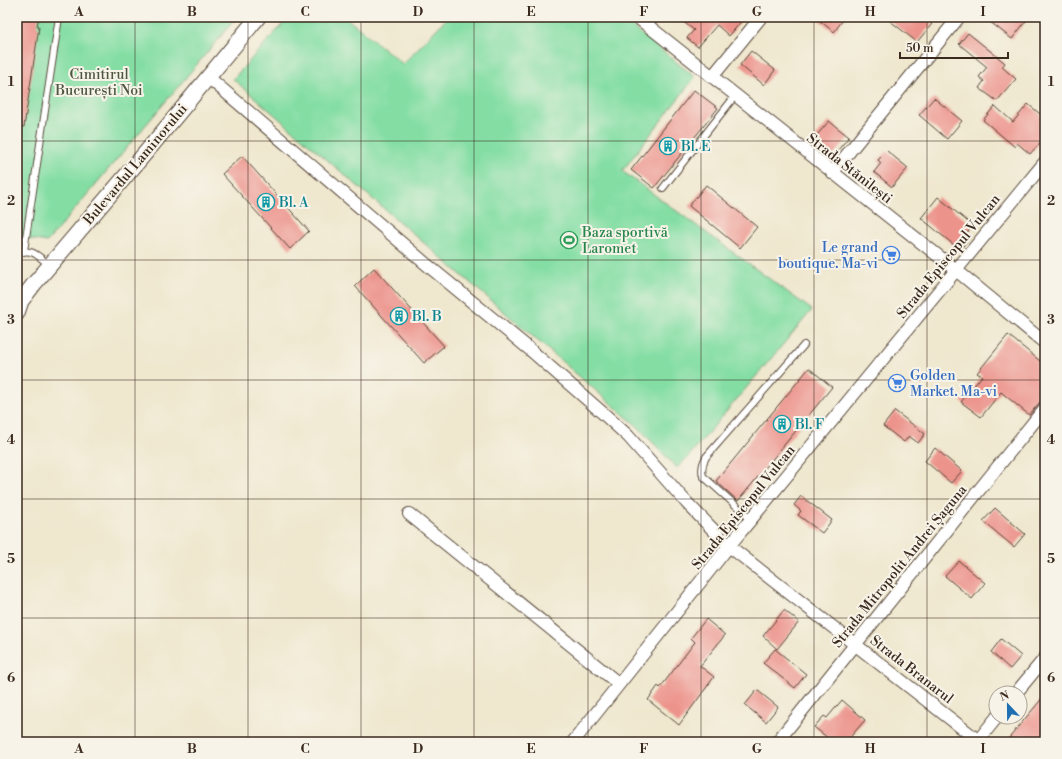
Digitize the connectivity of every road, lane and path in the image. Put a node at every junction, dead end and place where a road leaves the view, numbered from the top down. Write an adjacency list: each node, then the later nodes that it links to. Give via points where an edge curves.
1 (59, 17): 12 (lane)
2 (258, 17): 6 (street, Bulevardul Laminorului)
3 (637, 17): 7 (street, Strada Stănilești)
4 (761, 17): 7 (street)
5 (959, 17): 10 (street)
6 (208, 77): 14 (street, Bulevardul Laminorului); 22 (street, Strada Branarul, via 527,347 628,436)
7 (712, 77): 8 (street, Strada Stănilești)
8 (736, 96): 10 (street, Strada Stănilești); 11 (lane)
9 (1045, 162): 15 (street, Strada Episcopul Vulcan)
10 (832, 173): 15 (street, Strada Stănilești)
11 (663, 188)
12 (24, 251): 13 (lane); 14 (lane, via 33,252)
13 (17, 254)
14 (49, 266): 16 (street, Bulevardul Laminorului)
15 (956, 270): 17 (street, Strada Stănilești); 21 (street, Strada Episcopul Vulcan)
16 (18, 302)
17 (1045, 342)
18 (804, 344): 21 (lane, via 702,464 703,476)
19 (1045, 408): 23 (street, Strada Mitropolit Andrei Șaguna)
20 (409, 514): 25 (street)
21 (752, 519): 22 (street, Strada Episcopul Vulcan)
22 (729, 546): 23 (street, Strada Branarul); 25 (street, Strada Episcopul Vulcan)
23 (856, 644): 28 (street, Strada Branarul); 30 (street, Strada Mitropolit Andrei Șaguna)
24 (1045, 658): 26 (street)
25 (619, 684): 29 (street, Strada Episcopul Vulcan)
26 (1023, 685)
27 (991, 725): 28 (street)
28 (979, 741)
29 (573, 742)
30 (777, 742)

